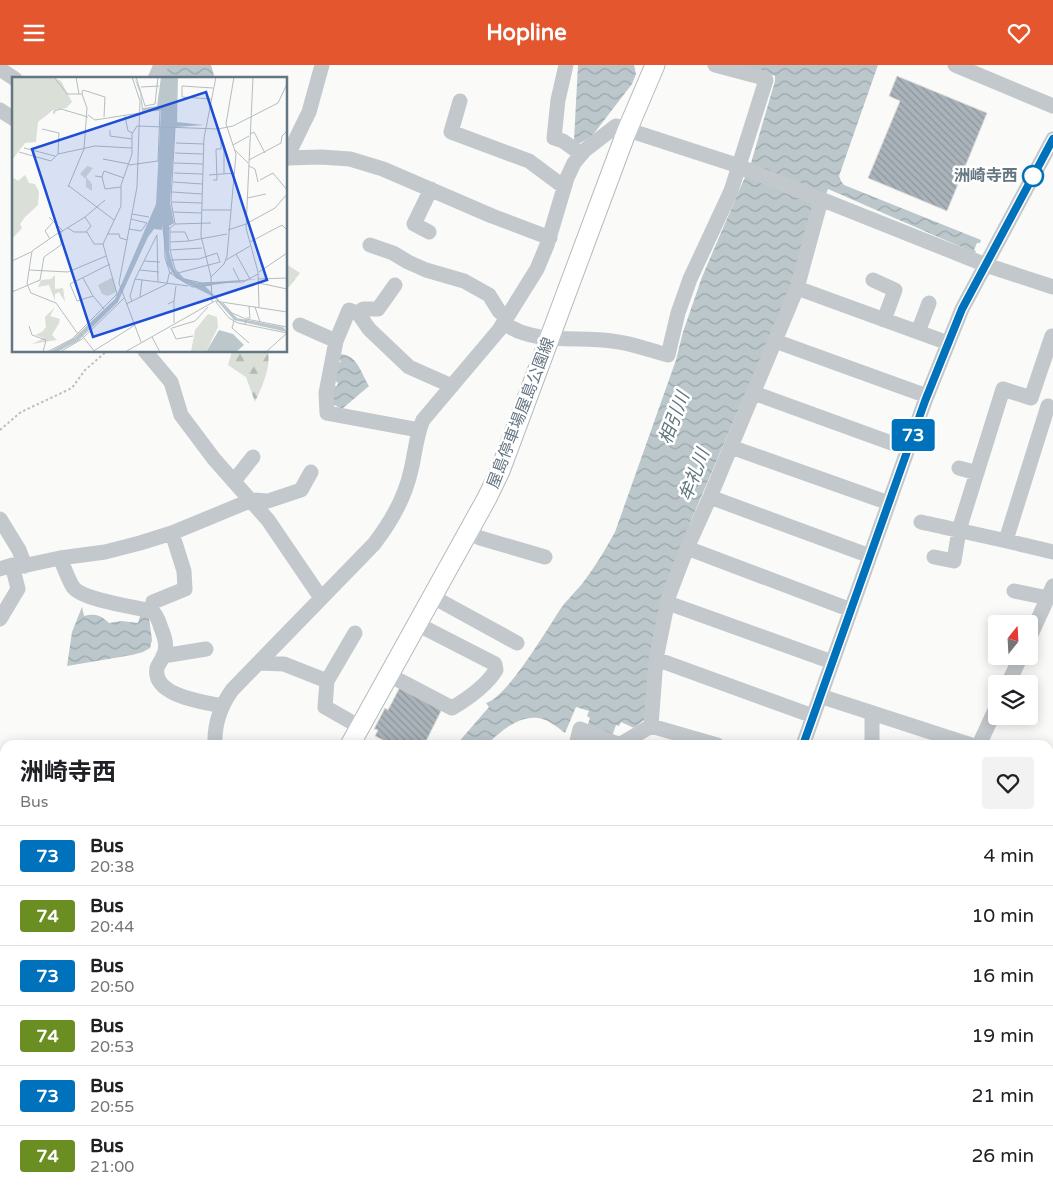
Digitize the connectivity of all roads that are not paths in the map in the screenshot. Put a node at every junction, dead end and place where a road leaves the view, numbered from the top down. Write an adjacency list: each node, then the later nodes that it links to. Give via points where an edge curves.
1 (161, 65): 9 (street)
2 (322, 65): 17 (street, via 308,112)
3 (566, 65): 16 (street, via 554,138)
4 (656, 65): 14 (main road, 屋島停車場屋島公園線)
5 (714, 65): 19 (street, via 766,81)
6 (955, 65): 11 (street)
7 (0, 69): 8 (street)
8 (12, 77)
9 (156, 77)
10 (460, 101): 20 (street, via 451,132 529,161)
11 (1053, 106)
12 (0, 110): 13 (street)
13 (12, 118)
14 (628, 129): 16 (street, via 616,126); 19 (street); 38 (main road, 屋島停車場屋島公園線)
15 (1053, 139): 26 (street)
16 (581, 154): 20 (street)
17 (288, 156)
18 (288, 158): 21 (street, via 350,159)
19 (743, 168): 22 (street); 38 (street, via 690,279 668,355 612,341)
20 (564, 187): 24 (street)
21 (432, 189): 23 (street, via 414,224); 24 (street)
22 (819, 199): 26 (street); 30 (street)
23 (429, 232)
24 (550, 238): 34 (street, via 537,269)
25 (370, 245): 34 (street, via 426,270 464,281 489,295)
26 (986, 265): 29 (street); 41 (street)
27 (873, 281): 33 (street, via 895,290)
28 (395, 285): 32 (street, via 378,309 363,309)
29 (1053, 287)
30 (797, 288): 33 (street); 40 (street)
31 (929, 303): 36 (street)
32 (358, 313): 39 (street, via 349,310); 43 (street, via 369,329 409,367)
33 (884, 320): 36 (street)
34 (505, 321): 38 (street, via 510,328); 43 (street)
35 (300, 325): 39 (street)
36 (918, 332): 41 (street)
37 (1052, 336): 46 (street)
38 (550, 338): 62 (main road, 屋島停車場屋島公園線, via 500,471)
39 (336, 341): 48 (street, via 326,393 327,413)
40 (775, 341): 44 (street); 45 (street)
41 (948, 343): 45 (street)
42 (147, 353): 55 (street, via 171,382 181,415)
43 (452, 386): 48 (street, via 426,416)
44 (754, 393): 49 (street); 50 (street)
45 (927, 396): 50 (street)
46 (1031, 397): 47 (street); 54 (street, via 1003,389)
47 (1050, 406): 64 (street)
48 (419, 430): 74 (street, via 406,488 393,518 374,544)
49 (731, 447): 56 (street); 58 (street)
50 (908, 449): 58 (street)
51 (253, 457): 55 (street)
52 (959, 468): 54 (street)
53 (311, 472): 57 (street, via 302,490 268,501)
54 (977, 473): 61 (street)
55 (234, 481): 57 (street)
56 (710, 497): 65 (street); 67 (street)
57 (252, 500): 63 (street); 74 (street)
58 (889, 503): 67 (street)
59 (0, 519): 71 (street, via 19,550)
60 (921, 522): 61 (street)
61 (959, 530): 64 (street); 69 (street, via 954,561)
62 (469, 532): 68 (street); 73 (main road, 屋島停車場屋島公園線)
63 (172, 533): 70 (street, via 105,552); 78 (street, via 184,571 185,589 153,602)
64 (1006, 540): 66 (street)
65 (687, 548): 76 (street); 77 (street)
66 (1053, 552)
67 (870, 556): 77 (street)
68 (545, 557)
69 (934, 557)
70 (60, 558): 71 (street); 78 (street, via 74,589 81,594)
71 (12, 568): 79 (street, via 18,589)
72 (1014, 591): 75 (street)
73 (433, 597): 81 (main road, 屋島停車場屋島公園線); 83 (street)
74 (321, 598): 88 (street)
75 (1049, 601): 80 (street)
76 (668, 603): 86 (street); 87 (street)
77 (851, 610): 87 (street)
78 (152, 611): 85 (street, via 163,633 166,649)
79 (0, 619)
80 (1038, 622)
81 (418, 624): 89 (main road, 屋島停車場屋島公園線); 89 (street, via 495,664 496,670 490,681 452,708)
82 (355, 633): 90 (street)
83 (517, 643)
84 (206, 649): 85 (street)
85 (163, 656): 92 (street, via 157,668 158,677 170,691 177,696)
86 (656, 659): 94 (street); 95 (street)
87 (832, 662): 91 (street)
88 (258, 663): 90 (street, via 284,664); 92 (street, via 232,690)
89 (389, 675): 97 (main road, 屋島停車場屋島公園線)
90 (327, 681): 97 (street, via 325,707)
91 (820, 696): 93 (street); 94 (street)
92 (222, 706): 98 (street)
93 (872, 713): 105 (street); 106 (street)
94 (813, 716): 104 (street)
95 (651, 725): 102 (street); 103 (street)
96 (988, 725): 107 (street)
97 (360, 727): 99 (main road, 屋島停車場屋島公園線)
98 (215, 740)
99 (353, 740)
100 (577, 740): 101 (street, via 580,729)
101 (606, 740)
102 (627, 740)
103 (700, 740)
104 (805, 740)
105 (872, 740)
106 (956, 740)
107 (981, 740)

